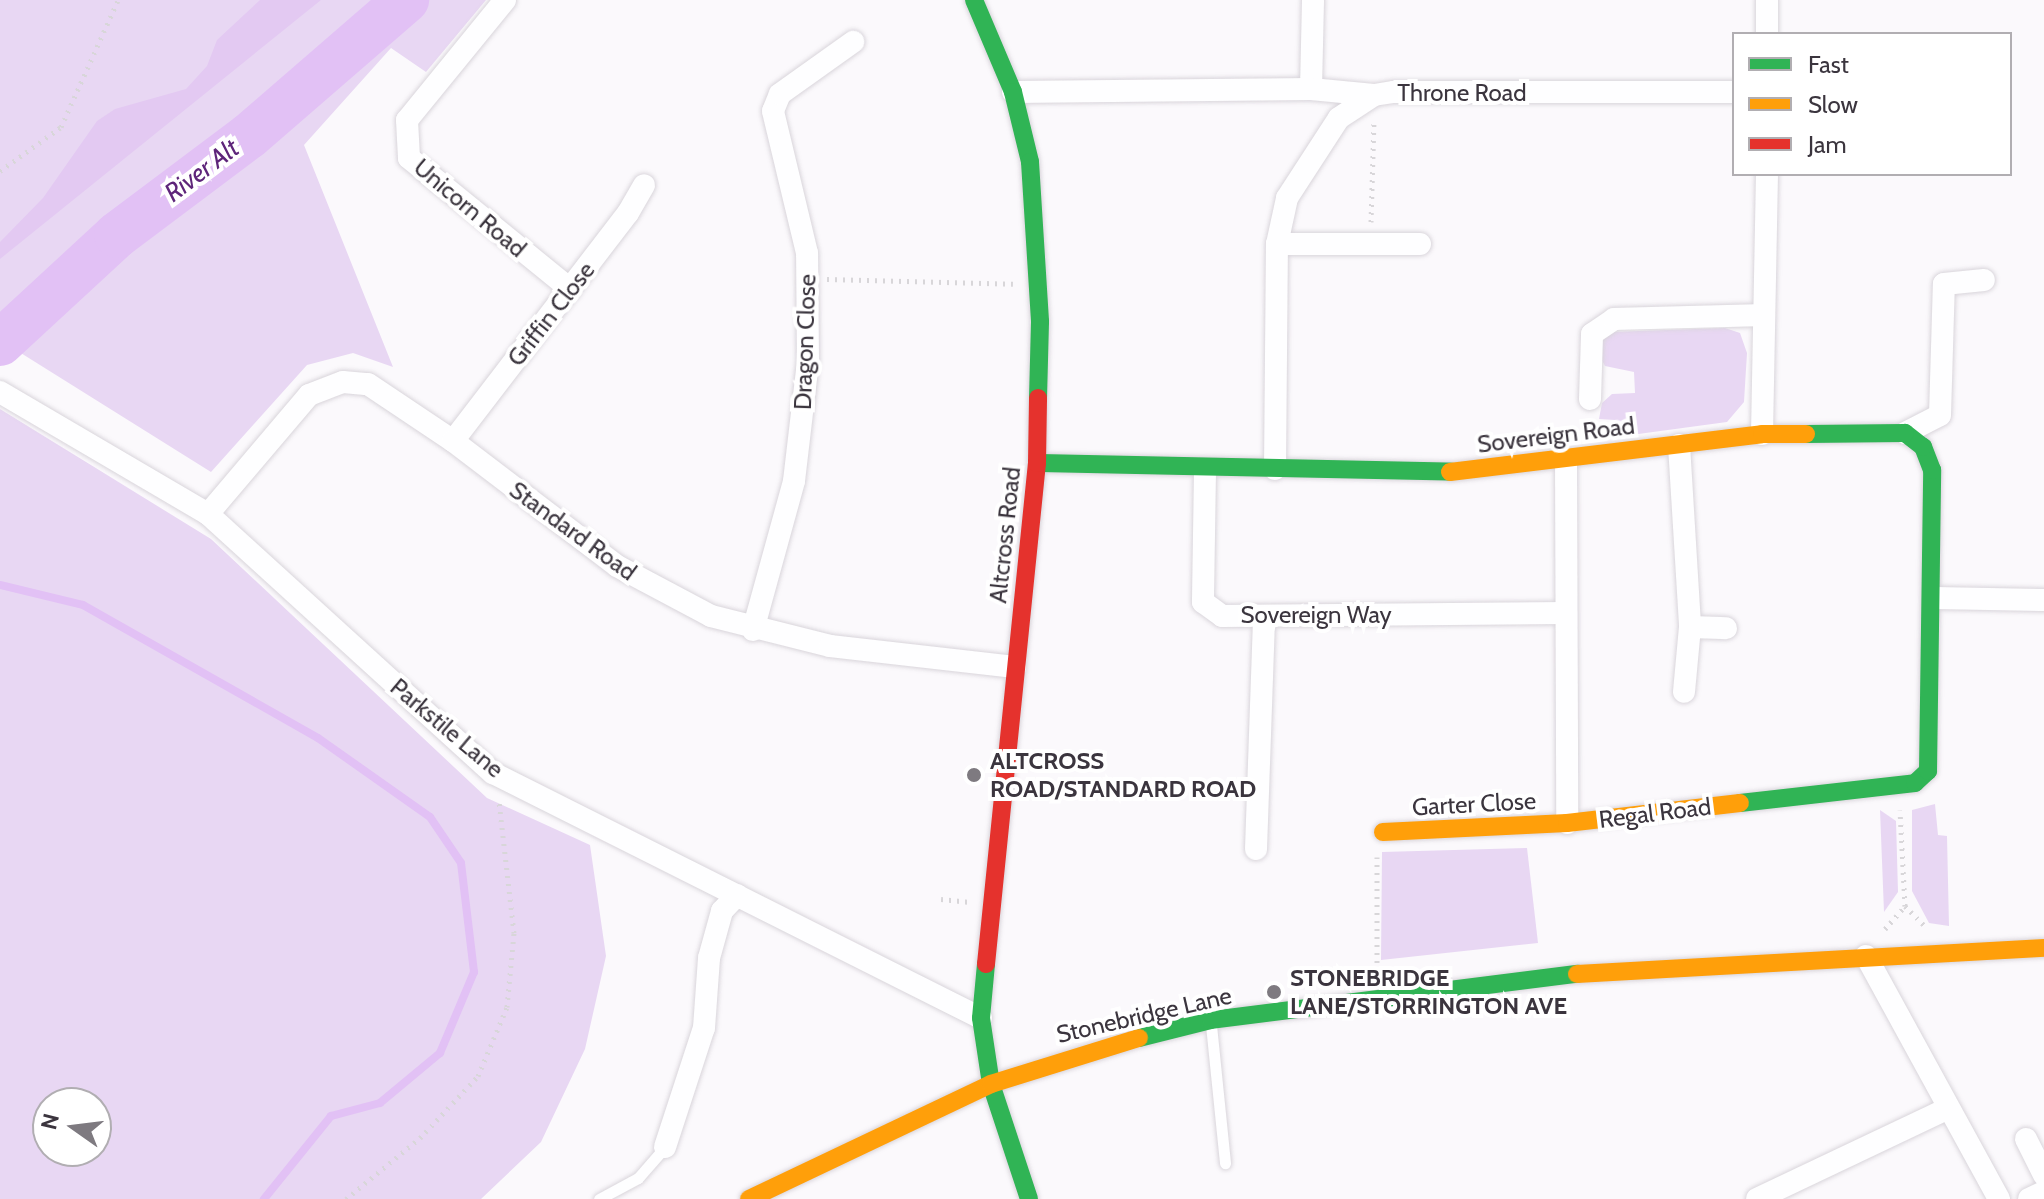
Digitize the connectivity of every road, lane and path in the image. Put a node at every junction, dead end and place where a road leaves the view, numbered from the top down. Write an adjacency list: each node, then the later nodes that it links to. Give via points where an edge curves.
1 (118, 0): 12 (path, via 61,127)
2 (505, 0): 21 (street, Unicorn Road, via 407,120 409,158)
3 (974, 0): 9 (street, Altcross Road)
4 (1313, 0): 8 (street)
5 (1767, 0): 6 (street)
6 (1767, 32)
7 (853, 42): 18 (street, Dragon Close, via 780,94 773,111)
8 (1311, 89): 9 (street); 11 (street)
9 (1013, 92): 20 (street, Altcross Road, via 1030,162)
10 (1732, 92): 11 (street, Throne Road)
11 (1374, 95): 15 (path); 16 (street, Throne Road, via 1339,118 1306,162 1287,198)
12 (0, 171)
13 (1767, 176): 22 (street)
14 (644, 185): 21 (street, Griffin Close)
15 (1370, 242): 16 (street); 17 (street)
16 (1277, 244): 31 (street, Throne Road)
17 (1420, 244)
18 (810, 279): 20 (path); 40 (street, Dragon Close, via 800,448)
19 (1984, 280): 25 (street, via 1944,284 1940,415)
20 (1038, 285): 30 (street, Altcross Road)
21 (570, 289): 27 (street, Griffin Close)
22 (1764, 315): 24 (street, via 1614,319 1592,334); 26 (street)
23 (0, 392): 33 (street, Parkstile Lane)
24 (1590, 399)
25 (1905, 433): 26 (street, Sovereign Road); 34 (street, via 1923,447 1932,470)
26 (1762, 434): 28 (street, Sovereign Road)
27 (453, 441): 33 (street, Standard Road, via 380,389 357,382 329,384 309,395); 40 (street, Standard Road, via 617,566 670,598)
28 (1679, 445): 29 (street, Sovereign Road); 38 (street)
29 (1566, 459): 31 (street, Sovereign Road, via 1451,472); 36 (street, Regal Road)
30 (1037, 463): 32 (street, Sovereign Road); 41 (street, Altcross Road)
31 (1275, 469): 32 (street, Sovereign Road)
32 (1205, 471): 37 (street, Sovereign Way, via 1203,602 1222,616)
33 (208, 514): 43 (street, Parkstile Lane)
34 (1933, 598): 35 (street); 44 (street, Regal Road, via 1928,771 1915,783)
35 (2044, 600)
36 (1565, 613): 37 (street, Sovereign Way); 45 (street, Regal Road)
37 (1264, 616): 47 (street)
38 (1690, 627): 39 (street); 42 (street)
39 (1726, 628)
40 (753, 630): 41 (street, Standard Road, via 830,646)
41 (1015, 667): 52 (street, Altcross Road)
42 (1684, 692)
43 (493, 773): 48 (street, Parkstile Lane); 61 (path, via 508,846 514,933 507,1007 478,1076 420,1138)
44 (1899, 785): 45 (street, Regal Road); 50 (path, via 1905,906)
45 (1567, 823): 46 (street, Garter Close)
46 (1383, 832): 51 (path, via 1377,849)
47 (1256, 849)
48 (737, 895): 52 (street, Parkstile Lane); 57 (street, via 722,911 709,958 704,1028)
49 (2044, 948): 50 (street, Stonebridge Lane)
50 (1866, 956): 51 (street, Stonebridge Lane, via 1573,974); 55 (street)
51 (1377, 996): 53 (street, Stonebridge Lane)
52 (981, 1018): 54 (street, Altcross Road)
53 (1211, 1020): 54 (street, Stonebridge Lane, via 1078,1053); 58 (lane)
54 (991, 1084): 63 (street, Stonebridge Lane); 64 (street, Altcross Road)
55 (1949, 1108): 65 (street); 66 (street)
56 (2026, 1139): 59 (street)
57 (665, 1147): 62 (lane, via 638,1178)
58 (1225, 1163)
59 (2044, 1175)
60 (2044, 1192): 67 (street)
61 (346, 1199)
62 (599, 1199)
63 (749, 1199)
64 (1029, 1199)
65 (1757, 1199)
66 (1999, 1199)
67 (2029, 1199)

